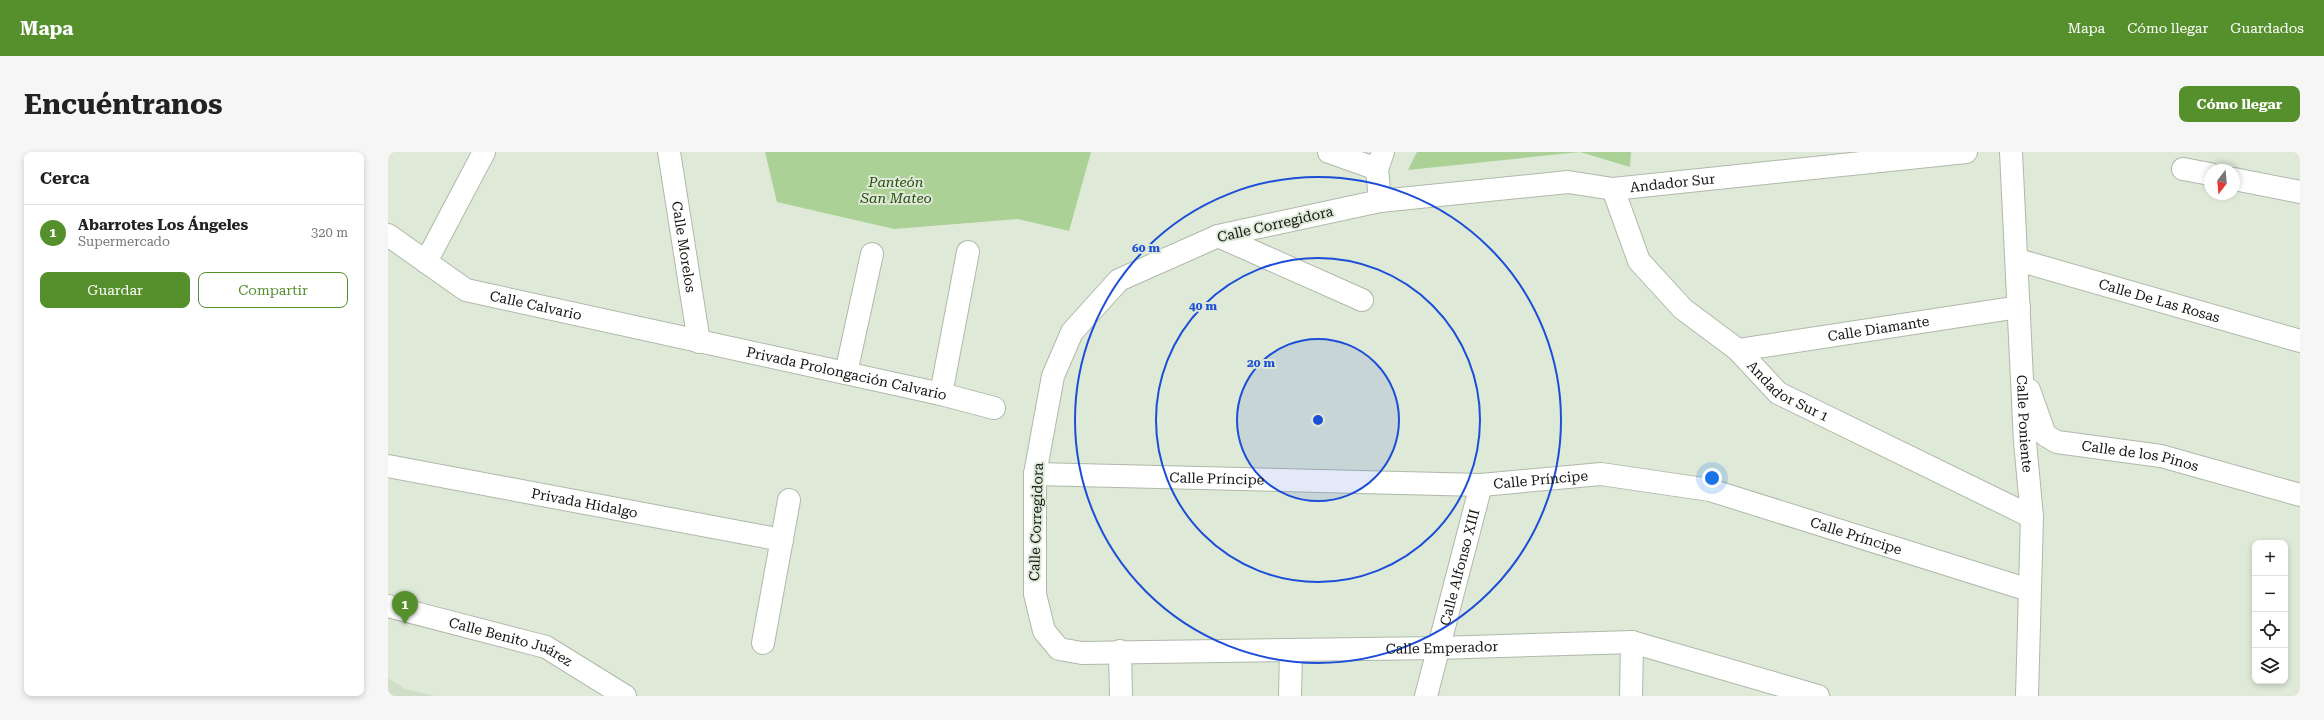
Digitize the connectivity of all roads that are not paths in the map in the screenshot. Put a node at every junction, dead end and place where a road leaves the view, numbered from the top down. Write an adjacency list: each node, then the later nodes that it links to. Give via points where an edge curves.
1 (484, 152): 18 (street)
2 (669, 152): 22 (street, Calle Morelos)
3 (1329, 152): 6 (street)
4 (1966, 152): 10 (street, Andador Sur)
5 (2011, 152): 17 (street, Calle Poniente)
6 (1380, 160): 12 (street)
7 (2183, 169): 8 (street)
8 (2204, 173)
9 (2240, 180): 11 (street)
10 (1613, 189): 12 (street, Andador Sur, via 1568,182); 23 (street, Andador Sur 1, via 1639,261 1682,309)
11 (2300, 192)
12 (1380, 201): 14 (street, Calle Corregidora)
13 (388, 235): 18 (street, Calle Calvario)
14 (1218, 236): 19 (street); 29 (street, Calle Corregidora, via 1119,280 1072,332 1053,376)
15 (968, 252): 26 (street)
16 (872, 254): 25 (street)
17 (2018, 260): 20 (street, Calle Poniente); 21 (street, Calle De Las Rosas)
18 (426, 262): 22 (street, Calle Calvario, via 466,290)
19 (1362, 300)
20 (2019, 307): 23 (street, Calle Diamante); 24 (street, Calle Poniente)
21 (2300, 341)
22 (699, 342): 25 (street, Privada Prolongación Calvario)
23 (1738, 350): 33 (street, Andador Sur 1, via 1778,393)
24 (2022, 372): 31 (street, Calle de los Pinos, via 2045,435 2057,442 2161,456); 33 (street, Calle Poniente)
25 (846, 373): 26 (street, Privada Prolongación Calvario)
26 (941, 394): 27 (street, Privada Prolongación Calvario)
27 (994, 408)
28 (388, 466): 34 (street, Privada Hidalgo)
29 (1035, 474): 30 (street, Calle Príncipe); 40 (street, Calle Corregidora, via 1035,594 1044,631)
30 (1481, 485): 35 (street, Calle Príncipe, via 1601,474 1710,490); 39 (street, Calle Alfonso XIII)
31 (2300, 495)
32 (789, 500): 34 (street)
33 (2032, 517): 35 (street, Calle Poniente)
34 (782, 540): 38 (street)
35 (2029, 590): 49 (street, Calle Poniente)
36 (388, 606): 43 (street, Calle Benito Juárez, via 546,647)
37 (1632, 642): 39 (street, Calle Emperador); 47 (street); 48 (street, Calle Emperador)
38 (763, 643)
39 (1438, 648): 41 (street, Calle Emperador); 46 (street, Calle Alfonso XIII)
40 (1059, 649): 42 (street, Calle Emperador, via 1082,653)
41 (1290, 650): 42 (street, Calle Emperador); 45 (street)
42 (1120, 651): 44 (street)
43 (625, 696)
44 (1121, 696)
45 (1290, 696)
46 (1426, 696)
47 (1631, 696)
48 (1818, 696)
49 (2027, 696)

